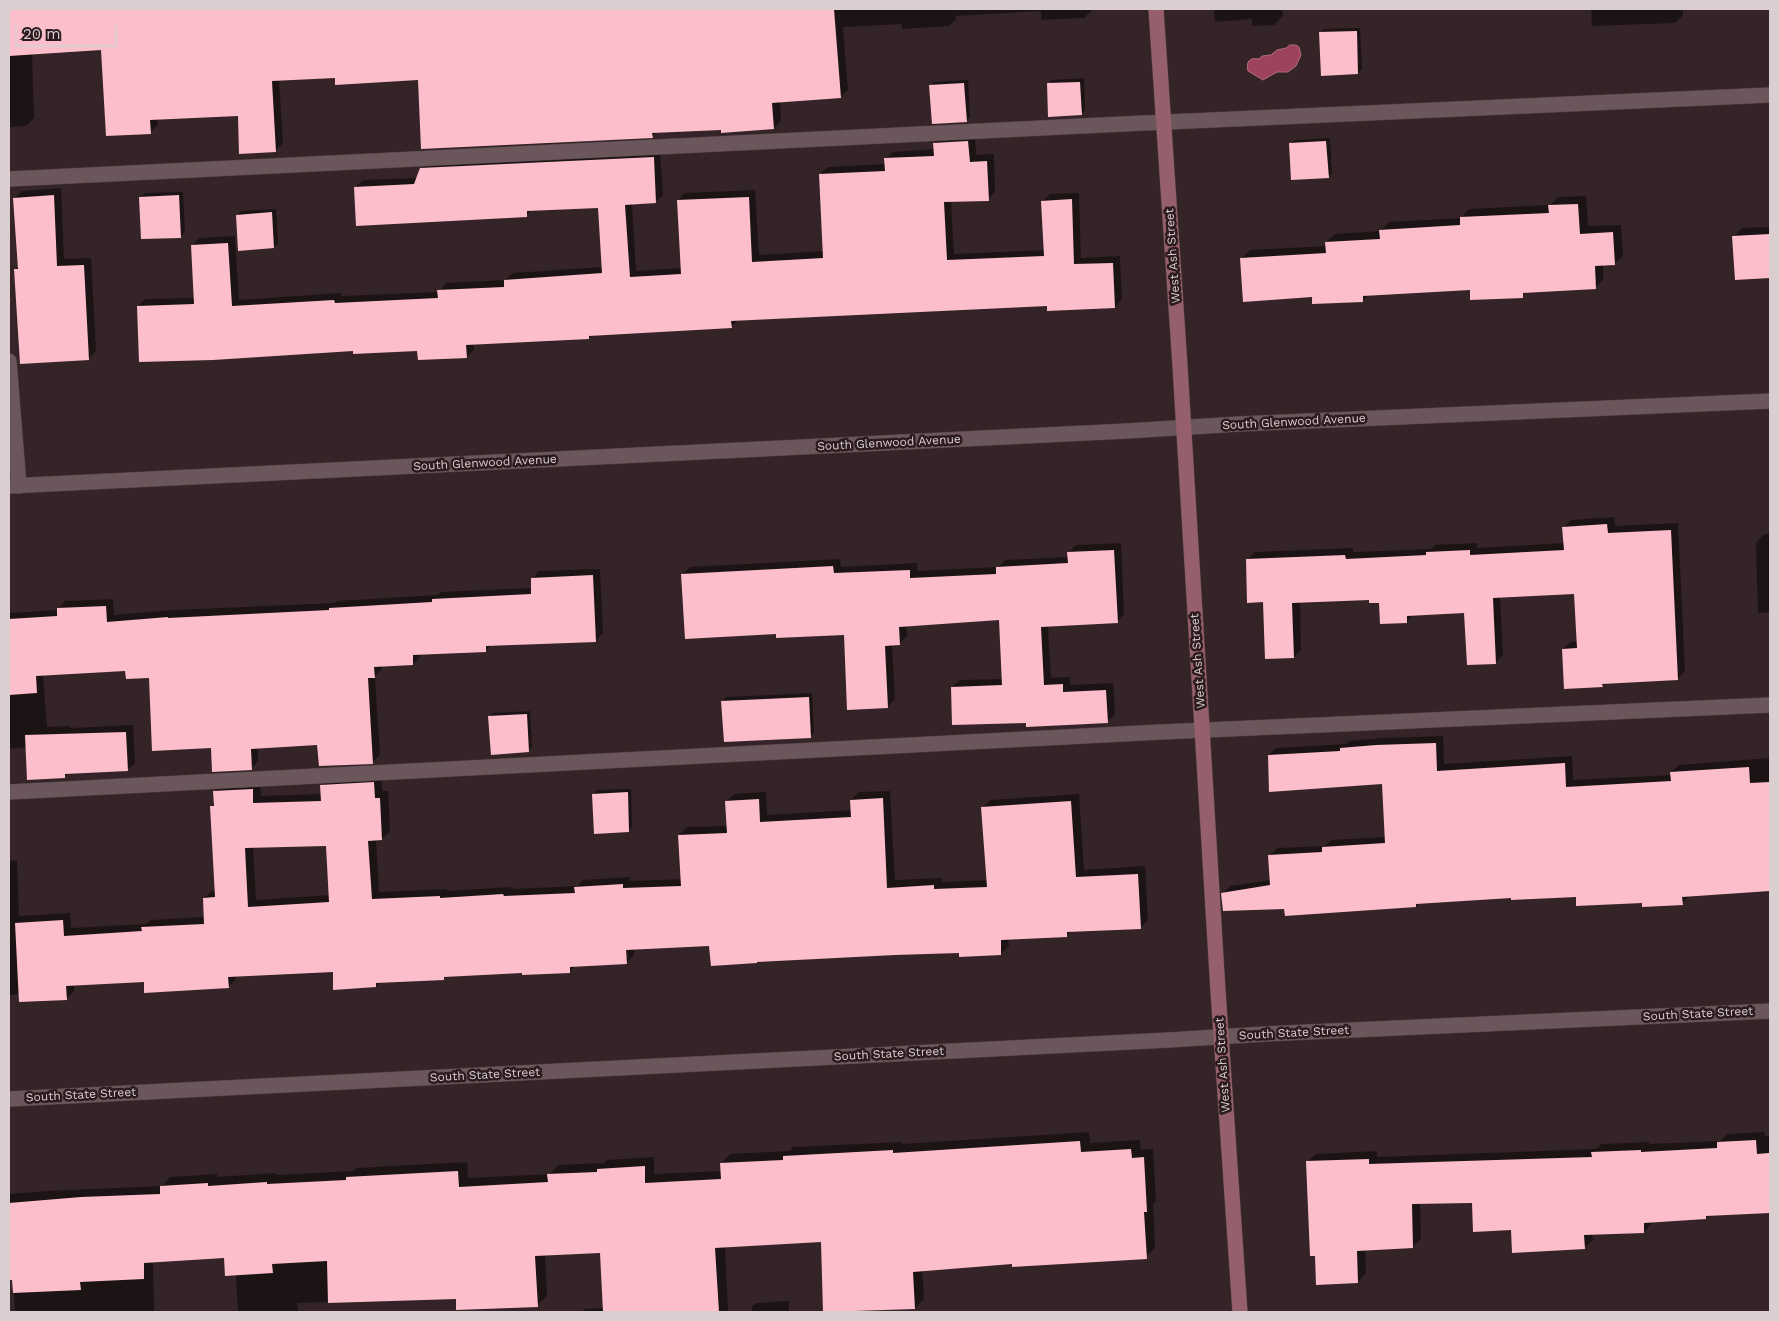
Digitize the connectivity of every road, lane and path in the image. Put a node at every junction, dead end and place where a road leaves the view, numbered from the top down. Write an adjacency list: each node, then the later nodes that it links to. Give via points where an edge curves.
1 (1156, 9): 3 (street, West Ash Street)
2 (1770, 94): 3 (street)
3 (1164, 123): 4 (street); 7 (street, West Ash Street)
4 (9, 179)
5 (9, 360): 8 (street)
6 (1770, 401): 7 (street, South Glenwood Avenue)
7 (1183, 428): 8 (street, South Glenwood Avenue); 10 (street, West Ash Street)
8 (14, 486)
9 (1770, 705): 10 (street)
10 (1202, 730): 11 (street); 13 (street, West Ash Street)
11 (9, 792)
12 (1770, 1011): 13 (street, South State Street)
13 (1222, 1036): 14 (street, South State Street); 15 (street, West Ash Street)
14 (9, 1099)
15 (1240, 1312)

